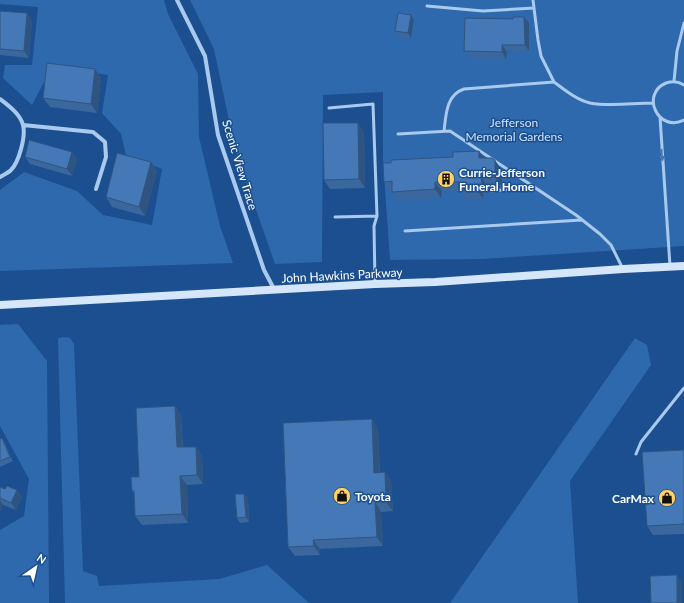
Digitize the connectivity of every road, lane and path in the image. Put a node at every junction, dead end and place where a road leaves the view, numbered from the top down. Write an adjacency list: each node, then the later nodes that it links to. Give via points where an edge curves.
1 (177, 0): 29 (street, Scenic View Trace, via 205,56 218,135 264,270)
2 (534, 0): 4 (lane)
3 (428, 6): 4 (lane, via 483,11)
4 (534, 8): 7 (lane, via 541,56)
5 (684, 23): 6 (lane, via 677,51)
6 (674, 81): 8 (lane); 10 (lane, via 662,85 657,90)
7 (554, 82): 10 (lane, via 589,103); 15 (lane, via 458,91 449,103)
8 (684, 84)
9 (0, 99): 14 (street, via 13,110)
10 (653, 103): 12 (lane)
11 (329, 108): 22 (lane, via 373,104)
12 (660, 117): 13 (lane, via 670,122); 26 (lane, one-way to 26)
13 (684, 120)
14 (23, 125): 17 (street, via 20,155 11,170); 19 (street, via 93,132 105,142 106,157)
15 (444, 131): 16 (lane); 18 (lane, via 450,131)
16 (398, 134)
17 (0, 177)
18 (534, 188): 20 (lane); 23 (lane)
19 (96, 189)
20 (492, 191)
21 (335, 216): 22 (lane)
22 (377, 216): 28 (lane, via 374,226)
23 (582, 220): 24 (lane); 27 (lane, via 611,245)
24 (405, 231)
25 (684, 266): 26 (main road, John Hawkins Parkway)
26 (670, 267): 27 (main road, John Hawkins Parkway)
27 (623, 269): 28 (main road, John Hawkins Parkway)
28 (375, 284): 29 (main road, John Hawkins Parkway)
29 (274, 290): 30 (main road, John Hawkins Parkway)
30 (0, 305)
31 (684, 388): 32 (lane, via 642,442)
32 (636, 454)

